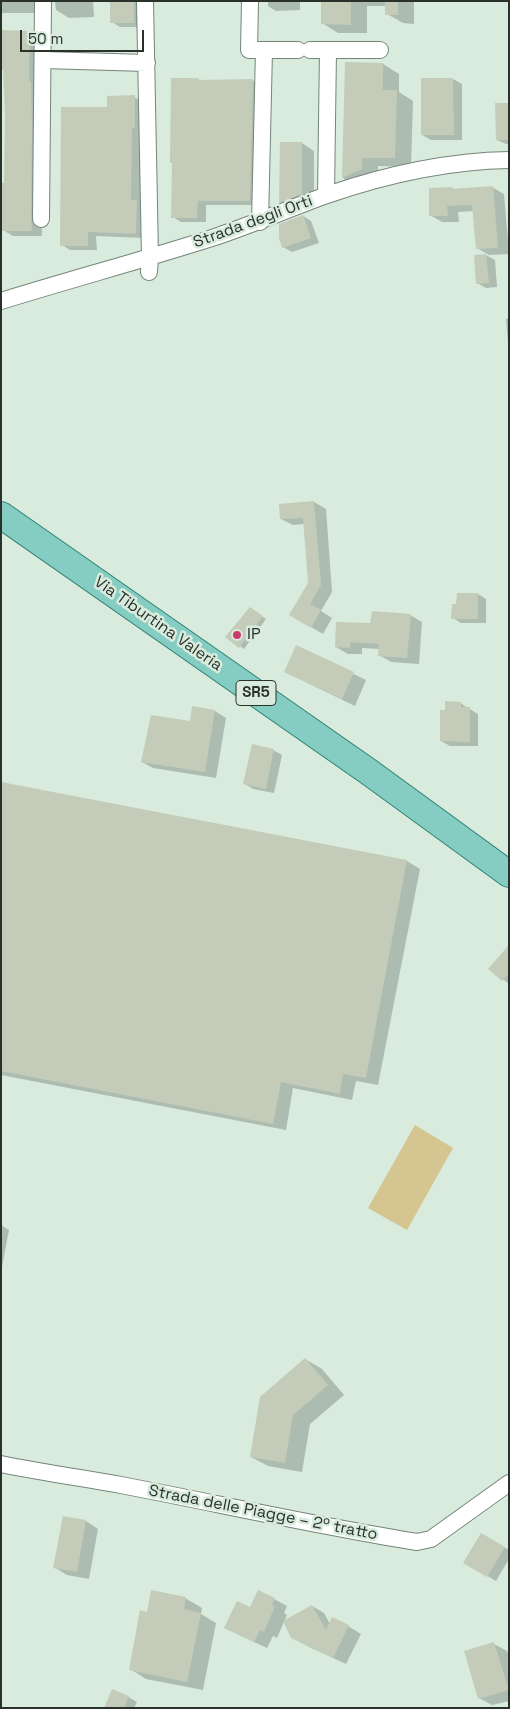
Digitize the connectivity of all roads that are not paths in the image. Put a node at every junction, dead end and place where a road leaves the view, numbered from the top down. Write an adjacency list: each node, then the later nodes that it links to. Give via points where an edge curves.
1 (43, 1): 7 (street)
2 (146, 1): 8 (street)
3 (250, 1): 4 (street, via 249,50)
4 (264, 50): 5 (street); 12 (street)
5 (328, 50): 6 (street); 10 (street)
6 (380, 50)
7 (43, 60): 8 (street); 11 (street)
8 (147, 64): 13 (street)
9 (509, 160): 10 (street, Strada degli Orti, via 433,167)
10 (326, 196): 12 (street, Strada degli Orti)
11 (41, 219)
12 (260, 222): 13 (street, Strada degli Orti)
13 (149, 264): 14 (street, Strada degli Orti)
14 (1, 301)
15 (1, 515): 16 (main road, Via Tiburtina Valeria / SR5)
16 (509, 874)
17 (1, 1464): 18 (street, Strada delle Piagge – 2º tratto, via 417,1542 430,1539)
18 (509, 1483)

